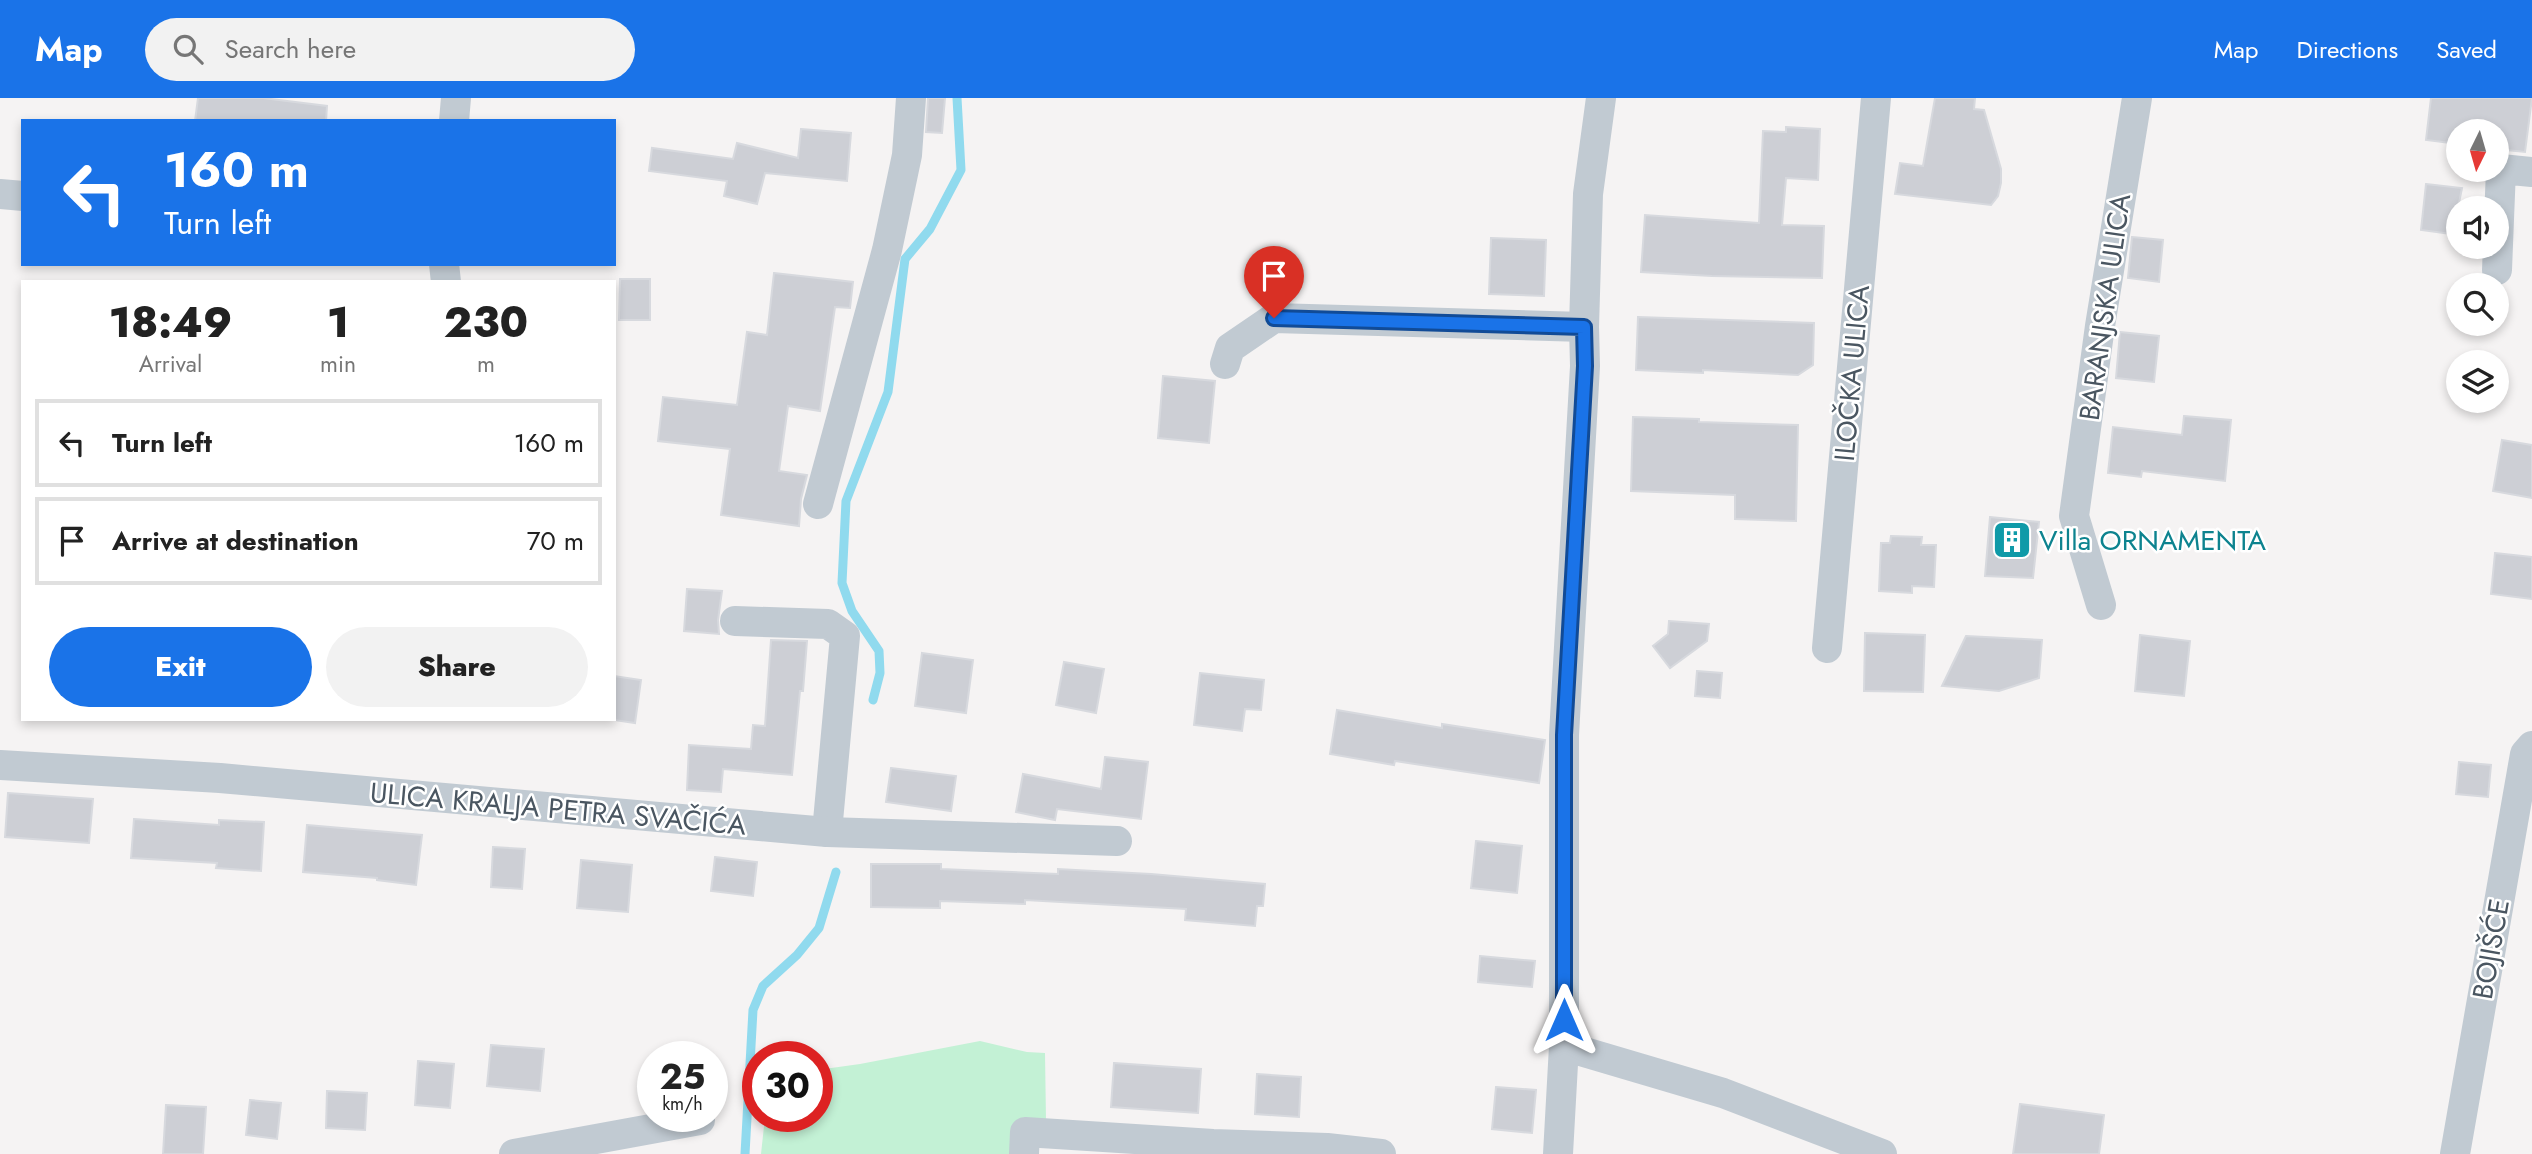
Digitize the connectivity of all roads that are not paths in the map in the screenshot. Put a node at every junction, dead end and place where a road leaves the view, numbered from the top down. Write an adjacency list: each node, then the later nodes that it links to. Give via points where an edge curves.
1 (456, 98): 6 (street)
2 (911, 98): 13 (street, via 907,155 887,250)
3 (1601, 98): 11 (street, via 1588,194)
4 (1876, 98): 16 (street, ILOČKA ULICA)
5 (2137, 98): 14 (street, BARANJSKA ULICA, via 2074,516)
6 (454, 119)
7 (2532, 172): 10 (street, via 2501,169)
8 (0, 194): 9 (street)
9 (21, 196)
10 (2497, 270)
11 (1584, 327): 12 (street, via 1274,318 1230,348); 21 (street, via 1564,735)
12 (1225, 364)
13 (818, 504)
14 (2101, 605)
15 (735, 621): 19 (street, via 828,624 845,636)
16 (1827, 648)
17 (2532, 746): 28 (street, BOJIŠĆE, via 2525,754)
18 (0, 765): 19 (street, ULICA KRALJA PETRA SVAČIĆA, via 220,778)
19 (827, 832): 20 (street, ULICA KRALJA PETRA SVAČIĆA)
20 (1117, 841)
21 (1564, 1046): 26 (street); 27 (street, via 1723,1093)
22 (637, 1131): 23 (street)
23 (514, 1154)
24 (1024, 1154): 25 (street, via 1025,1132)
25 (1381, 1154)
26 (1558, 1154)
27 (1882, 1154)
28 (2455, 1154)

